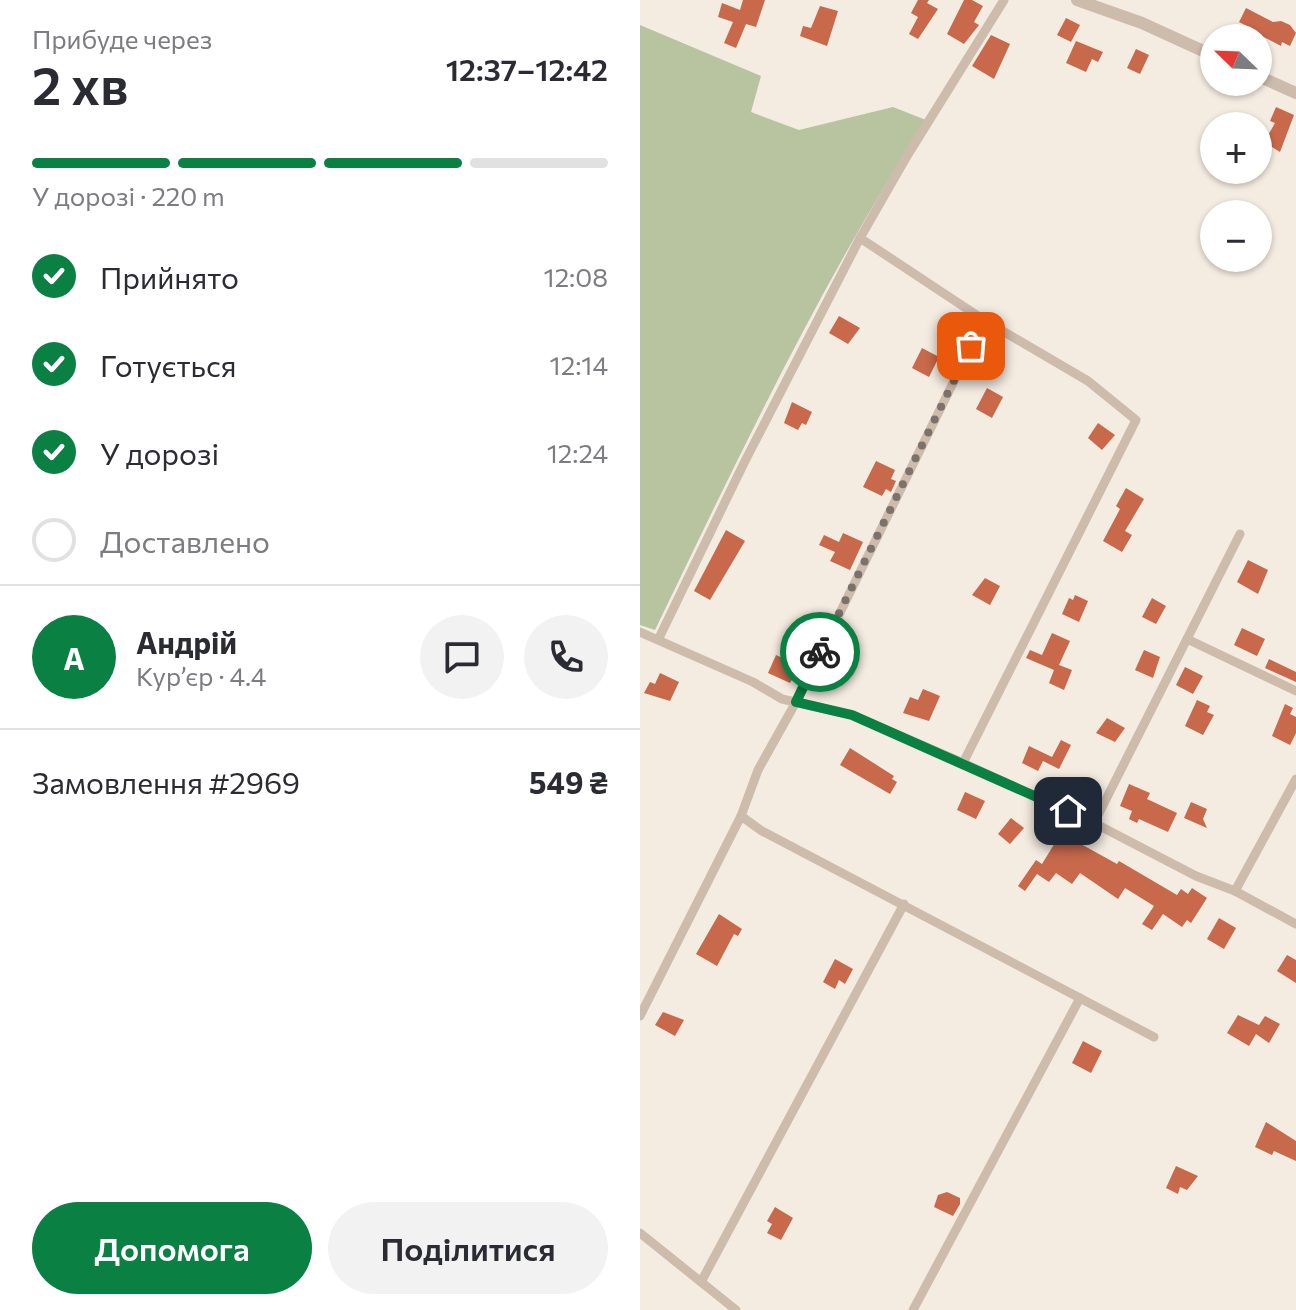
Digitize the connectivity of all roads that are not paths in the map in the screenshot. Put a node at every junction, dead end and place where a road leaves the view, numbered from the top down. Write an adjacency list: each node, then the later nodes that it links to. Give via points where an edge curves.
1 (1004, 0): 6 (street)
2 (1077, 0): 3 (street)
3 (1200, 50)
4 (1272, 82): 5 (street)
5 (1296, 93)
6 (860, 238): 7 (street); 10 (street)
7 (984, 320): 13 (street); 14 (street, via 1088,381 1136,420)
8 (1240, 534): 11 (street)
9 (640, 632): 10 (street)
10 (659, 638): 13 (street)
11 (1187, 639): 12 (street); 17 (street)
12 (1296, 691)
13 (796, 702): 14 (street, via 852,715); 16 (street, via 758,770)
14 (963, 763): 17 (street)
15 (1296, 779): 18 (street)
16 (741, 816): 19 (street); 22 (street)
17 (1094, 823): 18 (street)
18 (1235, 891): 20 (street)
19 (904, 904): 21 (street); 25 (street)
20 (1296, 924)
21 (1080, 998): 23 (street); 27 (street)
22 (640, 1016)
23 (1154, 1037)
24 (640, 1233): 25 (street)
25 (701, 1282): 26 (street)
26 (736, 1310)
27 (913, 1310)

